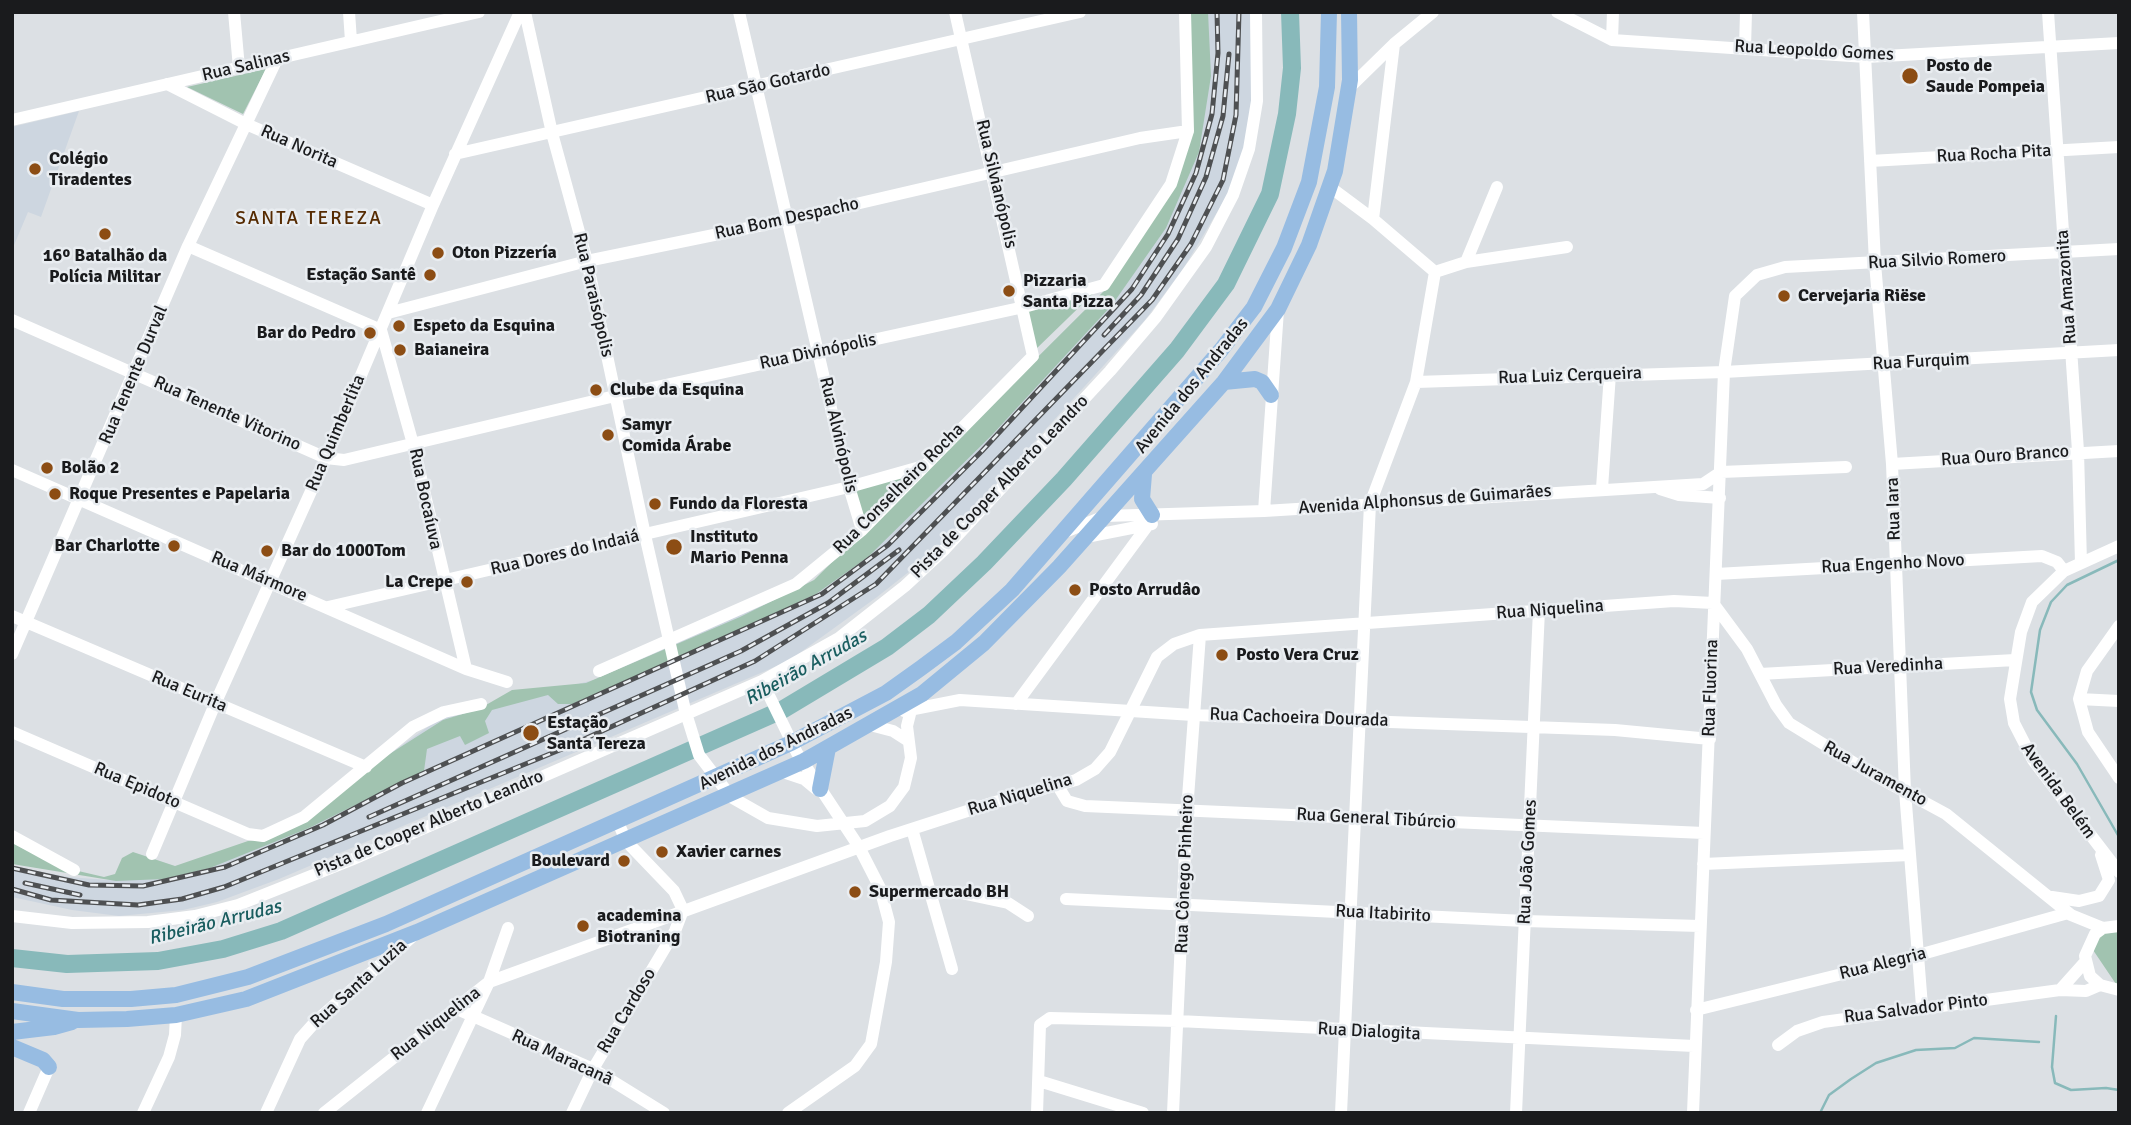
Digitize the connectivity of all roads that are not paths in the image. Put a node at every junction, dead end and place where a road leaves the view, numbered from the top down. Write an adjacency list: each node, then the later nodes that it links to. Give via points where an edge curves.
1 (234, 12): 29 (street)
2 (349, 12): 22 (street)
3 (479, 12): 19 (street, Rua Salinas)
4 (520, 12): 39 (street, Rua Quimberlita)
5 (525, 12): 36 (street, Rua Paraisópolis)
6 (739, 12): 31 (street, Rua Alvinópolis)
7 (955, 12): 20 (street, Rua Silvianópolis)
8 (1080, 12): 20 (street, Rua São Gotardo)
9 (1185, 12): 35 (street)
10 (1256, 12): 118 (street, Pista de Cooper Alberto Leandro, via 1257,101 1249,149 1233,195 1206,247 1156,317 945,549 905,586 839,638)
11 (1329, 12): 49 (main road, Avenida dos Andradas, via 1327,86 1318,141 1309,182)
12 (1349, 12): 32 (main road, Avenida dos Andradas)
13 (1433, 12): 24 (street)
14 (1557, 12): 21 (street, Rua Leopoldo Gomes)
15 (1613, 12): 21 (street)
16 (1746, 12): 26 (street)
17 (1863, 12): 27 (street, Rua Iara)
18 (2048, 12): 25 (street, Rua Amazonita)
19 (456, 15): 22 (street, Rua Salinas)
20 (961, 39): 31 (street, Rua São Gotardo); 41 (street, Rua Silvianópolis)
21 (1612, 40): 26 (street, Rua Leopoldo Gomes)
22 (351, 41): 28 (street, Rua Salinas)
23 (2119, 43): 25 (street, Rua Leopoldo Gomes)
24 (1394, 44): 32 (street); 45 (street)
25 (2050, 47): 27 (street, Rua Leopoldo Gomes); 38 (street, Rua Amazonita)
26 (1745, 48): 27 (street, Rua Leopoldo Gomes)
27 (1866, 57): 40 (street, Rua Iara)
28 (276, 59): 29 (street, Rua Salinas); 34 (street, Rua Tenente Durval)
29 (239, 68): 30 (street, Rua Salinas)
30 (167, 84): 33 (street, Rua Salinas); 34 (street, Rua Norita)
31 (756, 86): 36 (street, Rua São Gotardo); 46 (street, Rua Alvinópolis)
32 (1349, 88): 42 (main road, Avenida dos Andradas)
33 (12, 120)
34 (246, 124): 44 (street, Rua Norita); 47 (street, Rua Tenente Durval)
35 (1188, 131): 41 (street, Rua Bom Despacho); 57 (street, Rua Divinópolis, via 1171,184 1104,285)
36 (551, 133): 39 (street, Rua São Gotardo); 52 (street, Rua Paraisópolis)
37 (2119, 147): 38 (street, Rua Rocha Pita)
38 (2057, 151): 40 (street, Rua Rocha Pita); 51 (street, Rua Amazonita)
39 (456, 155): 44 (street, Rua Quimberlita)
40 (1870, 161): 54 (street, Rua Iara)
41 (993, 172): 46 (street, Rua Bom Despacho); 57 (street, Rua Silvianópolis)
42 (1329, 187): 45 (street); 58 (main road, Avenida dos Andradas, via 1309,244)
43 (1497, 187): 53 (street)
44 (433, 205): 59 (street, Rua Quimberlita)
45 (1373, 219): 55 (street)
46 (787, 220): 52 (street, Rua Bom Despacho); 63 (street, Rua Alvinópolis)
47 (188, 246): 61 (street); 68 (street, Rua Tenente Durval)
48 (1567, 247): 53 (street)
49 (1284, 248): 58 (main road); 94 (main road, Avenida dos Andradas, via 1254,307)
50 (2119, 249): 51 (street, Rua Silvio Romero)
51 (2064, 253): 54 (street, Rua Silvio Romero); 64 (street, Rua Amazonita)
52 (587, 261): 59 (street, Rua Bom Despacho); 73 (street, Rua Paraisópolis)
53 (1466, 262): 55 (street)
54 (1875, 263): 56 (street, Rua Silvio Romero, via 1785,267); 66 (street, Rua Iara)
55 (1436, 272): 71 (street)
56 (1757, 275): 67 (street, Rua Fluorina, via 1735,296)
57 (1024, 307): 63 (street, Rua Divinópolis); 65 (street, Rua Silvianópolis)
58 (1278, 309): 70 (main road, Avenida dos Andradas); 72 (street)
59 (388, 313): 61 (street, Rua Quimberlita)
60 (12, 320): 68 (street, Rua Tenente Vitorino)
61 (381, 330): 74 (street, Rua Bocaíuva); 77 (street, Rua Quimberlita)
62 (2119, 350): 64 (street, Rua Furquim)
63 (820, 352): 73 (street, Rua Divinópolis); 84 (street, Rua Alvinópolis)
64 (2071, 353): 66 (street, Rua Furquim); 75 (street, Rua Amazonita)
65 (1033, 356): 79 (street, Rua Conselheiro Rocha)
66 (1885, 365): 67 (street, Rua Furquim); 78 (street, Rua Iara)
67 (1724, 372): 69 (street, Rua Luiz Cerqueira); 82 (street, Rua Fluorina)
68 (134, 374): 77 (street, Rua Tenente Vitorino); 88 (street, Rua Tenente Durval)
69 (1610, 374): 71 (street, Rua Luiz Cerqueira); 86 (street)
70 (1224, 382): 72 (main road, via 1255,379); 83 (main road, Avenida dos Andradas)
71 (1416, 382): 89 (street)
72 (1270, 395): 90 (street)
73 (615, 396): 74 (street, Rua Divinópolis); 95 (street, Rua Paraisópolis)
74 (413, 444): 77 (street, Rua Divinópolis, via 344,460); 102 (street, Rua Bocaíuva)
75 (2078, 451): 76 (street, Rua Ouro Branco); 78 (street, Rua Ouro Branco); 98 (street, Rua Amazonita)
76 (2119, 451)
77 (326, 458): 103 (street, Rua Quimberlita)
78 (1892, 464): 99 (street, Rua Iara)
79 (923, 466): 84 (street, Rua Dores do Indaiá); 93 (street, Rua Conselheiro Rocha)
80 (1846, 467): 82 (street)
81 (12, 470): 88 (street, Rua Mármore)
82 (1721, 472): 85 (street, Avenida Alphonsus de Guimarães, via 1703,484); 87 (street, Rua Fluorina)
83 (1144, 474): 91 (main road, via 1142,499); 92 (main road, Avenida dos Andradas)
84 (849, 487): 93 (street, Rua Alvinópolis); 95 (street, Rua Dores do Indaiá)
85 (1656, 487): 86 (street, Avenida Alphonsus de Guimarães); 87 (street, Avenida Alphonsus de Guimarães, via 1679,495)
86 (1602, 488): 89 (street, Avenida Alphonsus de Guimarães)
87 (1720, 498): 101 (street, Rua Fluorina)
88 (80, 499): 103 (street, Rua Mármore); 108 (street, Rua Tenente Durval)
89 (1370, 504): 90 (street, Avenida Alphonsus de Guimarães); 109 (street)
90 (1264, 511): 91 (street, Avenida Alphonsus de Guimarães)
91 (1150, 520): 92 (street, Avenida Alphonsus de Guimarães); 97 (street)
92 (1108, 523): 94 (street, Avenida Alphonsus de Guimarães); 97 (street); 120 (main road, Avenida dos Andradas, via 1086,537 984,643)
93 (862, 530): 116 (street, Rua Conselheiro Rocha, via 796,584)
94 (1064, 532): 136 (main road, Avenida dos Andradas, via 1012,590 956,642 886,693)
95 (646, 535): 102 (street, Rua Dores do Indaiá); 135 (street, Rua Paraisópolis, via 699,755 743,807 784,823 865,821 901,794 911,758)
96 (2119, 546): 98 (street, Avenida Belém)
97 (1126, 556): 125 (street)
98 (2081, 563): 100 (street, Avenida Belém)
99 (1896, 564): 100 (street, Rua Engenho Novo, via 2042,556); 101 (street, Rua Engenho Novo); 114 (street, Rua Iara)
100 (2064, 570): 113 (street, Avenida Belém, via 2032,603)
101 (1716, 574): 104 (street, Rua Fluorina)
102 (443, 580): 105 (street, Rua Dores do Indaiá); 115 (street, Rua Bocaíuva)
103 (271, 583): 105 (street, Rua Mármore); 123 (street, Rua Quimberlita)
104 (1713, 603): 106 (street, Rua Niquelina, via 1674,601); 117 (street, Rua Juramento); 134 (street, Rua Fluorina)
105 (328, 607): 115 (street, Rua Mármore)
106 (1539, 610): 109 (street, Rua Niquelina); 132 (street, Rua João Gomes)
107 (12, 616): 108 (street, Rua Eurita)
108 (27, 622): 112 (street, Rua Tenente Durval); 123 (street, Rua Eurita)
109 (1364, 624): 111 (street, Rua Niquelina); 130 (street)
110 (2119, 626): 121 (street, via 2087,671)
111 (1200, 635): 127 (street, Rua Niquelina, via 1174,644 1157,657); 129 (street, Rua Cônego Pinheiro)
112 (12, 654)
113 (2015, 660): 114 (street, Rua Veredinha); 154 (street, Avenida Belém, via 2010,699 2021,740)
114 (1899, 667): 117 (street, Rua Veredinha); 143 (street, Rua Iara)
115 (466, 669): 119 (street, Rua Mármore)
116 (599, 671)
117 (1760, 674): 143 (street, Rua Juramento, via 1781,714 1799,732)
118 (762, 681): 136 (street); 168 (street, Pista de Cooper Alberto Leandro, via 238,905 148,922 72,923)
119 (507, 682)
120 (922, 694): 126 (main road); 128 (main road, Avenida dos Andradas)
121 (2080, 699): 122 (street); 141 (street, via 2088,732)
122 (2119, 701)
123 (215, 704): 139 (street, Rua Eurita); 145 (street, Rua Quimberlita)
124 (481, 704): 139 (street, via 444,712 412,727)
125 (1016, 704): 126 (street, Rua Cachoeira Dourada, via 960,700); 127 (street, Rua Cachoeira Dourada)
126 (911, 710): 128 (street, Rua Cachoeira Dourada); 135 (street)
127 (1129, 710): 129 (street, Rua Cachoeira Dourada); 142 (street, Rua Niquelina, via 1104,760 1076,780)
128 (890, 713): 131 (main road, Avenida dos Andradas)
129 (1193, 715): 130 (street, Rua Cachoeira Dourada); 146 (street, Rua Cônego Pinheiro)
130 (1360, 720): 132 (street, Rua Cachoeira Dourada); 147 (street)
131 (870, 725): 135 (street); 137 (main road, Avenida dos Andradas)
132 (1535, 728): 134 (street, Rua Cachoeira Dourada); 149 (street, Rua João Gomes)
133 (12, 732): 145 (street, Rua Epidoto)
134 (1710, 739): 151 (street, Rua Fluorina)
135 (907, 740)
136 (791, 743): 138 (street); 148 (main road, Avenida dos Andradas)
137 (828, 748): 138 (main road, Avenida dos Andradas); 144 (main road)
138 (804, 761): 140 (main road, Avenida dos Andradas); 144 (street)
139 (366, 767): 145 (street, Rua Epidoto, via 304,817 263,836 248,834)
140 (780, 771): 144 (street, via 804,779); 153 (main road, Avenida dos Andradas)
141 (2119, 778)
142 (1058, 786): 146 (street, Rua General Tibúrcio, via 1067,801 1078,806); 150 (street, Rua Niquelina)
143 (1905, 790): 157 (street, Rua Iara); 162 (street, Rua Juramento, via 1952,818)
144 (822, 792): 155 (street)
145 (174, 801): 156 (street, Rua Quimberlita)
146 (1187, 811): 147 (street, Rua General Tibúrcio); 164 (street, Rua Cônego Pinheiro)
147 (1354, 818): 149 (street, Rua General Tibúrcio); 166 (street)
148 (618, 822): 153 (street); 182 (main road, Avenida dos Andradas, via 386,925 248,977 176,995 131,999 63,999)
149 (1530, 827): 151 (street, Rua General Tibúrcio); 170 (street, Rua João Gomes)
150 (912, 829): 155 (street, Rua Niquelina); 161 (street)
151 (1704, 834): 158 (street, Rua Fluorina)
152 (12, 836): 159 (street)
153 (626, 841): 165 (street, via 674,891); 174 (main road, Avenida dos Andradas)
154 (2095, 842): 160 (street, Avenida Belém); 162 (street, via 2109,880 2099,896 2079,901)
155 (859, 847): 165 (street, Rua Niquelina); 207 (street, via 880,888 889,922 871,1044 855,1066)
156 (152, 854)
157 (1909, 855): 158 (street); 175 (street, Rua Iara)
158 (1703, 864): 172 (street, Rua Fluorina)
159 (74, 870)
160 (2119, 872)
161 (932, 892): 169 (street, via 996,900); 177 (street)
162 (2047, 895): 167 (street, Rua Juramento)
163 (1066, 899): 164 (street, Rua Itabirito)
164 (1184, 905): 166 (street, Rua Itabirito); 190 (street, Rua Cônego Pinheiro)
165 (683, 910): 178 (street, Rua Niquelina); 198 (street, Rua Cardoso)
166 (1348, 913): 170 (street, Rua Itabirito); 191 (street)
167 (2069, 914): 171 (street, Rua Juramento); 175 (street, Rua Alegria); 176 (street, Rua Juramento)
168 (12, 916)
169 (1028, 916)
170 (1525, 921): 172 (street, Rua Itabirito); 193 (street, Rua João Gomes)
171 (2113, 924): 176 (street, via 2095,934)
172 (1700, 926): 185 (street, Rua Fluorina)
173 (508, 928): 178 (street)
174 (417, 932): 187 (main road, Avenida dos Andradas, via 246,999); 202 (street, Rua Santa Luzia, via 300,1039)
175 (1916, 956): 183 (street, Rua Iara); 185 (street, Rua Alegria)
176 (2085, 956): 179 (street, Rua Juramento, via 2090,975); 180 (street)
177 (952, 969)
178 (489, 982): 184 (street, Rua Niquelina); 188 (street)
179 (2100, 985): 180 (street, Rua Salvador Pinto, via 2087,991); 181 (street)
180 (2060, 990): 183 (street, Rua Salvador Pinto)
181 (2118, 991)
182 (12, 992)
183 (1922, 1006): 194 (street, Rua Salvador Pinto, via 1823,1021)
184 (457, 1009): 188 (street, Rua Maracanã); 203 (street, Rua Niquelina)
185 (1696, 1010): 195 (street, Rua Fluorina)
186 (12, 1011): 189 (main road, Avenida dos Andradas)
187 (176, 1015): 189 (main road, Avenida dos Andradas); 201 (street, via 169,1056)
188 (473, 1017): 198 (street, Rua Maracanã); 204 (street)
189 (78, 1020): 192 (main road)
190 (1178, 1021): 191 (street, Rua Dialogita); 199 (street, Rua Dialogita, via 1043,1021); 210 (street, Rua Cônego Pinheiro)
191 (1345, 1031): 193 (street, Rua Dialogita); 211 (street)
192 (12, 1032)
193 (1520, 1039): 195 (street, Rua Dialogita); 212 (street, Rua João Gomes)
194 (1778, 1045)
195 (1694, 1046): 213 (street, Rua Fluorina)
196 (12, 1047): 197 (main road)
197 (49, 1067): 200 (street)
198 (593, 1069): 205 (street, Rua Cardoso); 206 (street, Rua Maracanã)
199 (1039, 1081): 208 (street); 209 (street)
200 (29, 1113)
201 (143, 1113)
202 (266, 1113)
203 (324, 1113)
204 (427, 1113)
205 (572, 1113)
206 (664, 1113)
207 (788, 1113)
208 (1037, 1113)
209 (1143, 1113)
210 (1173, 1113)
211 (1341, 1113)
212 (1516, 1113)
213 (1693, 1113)

